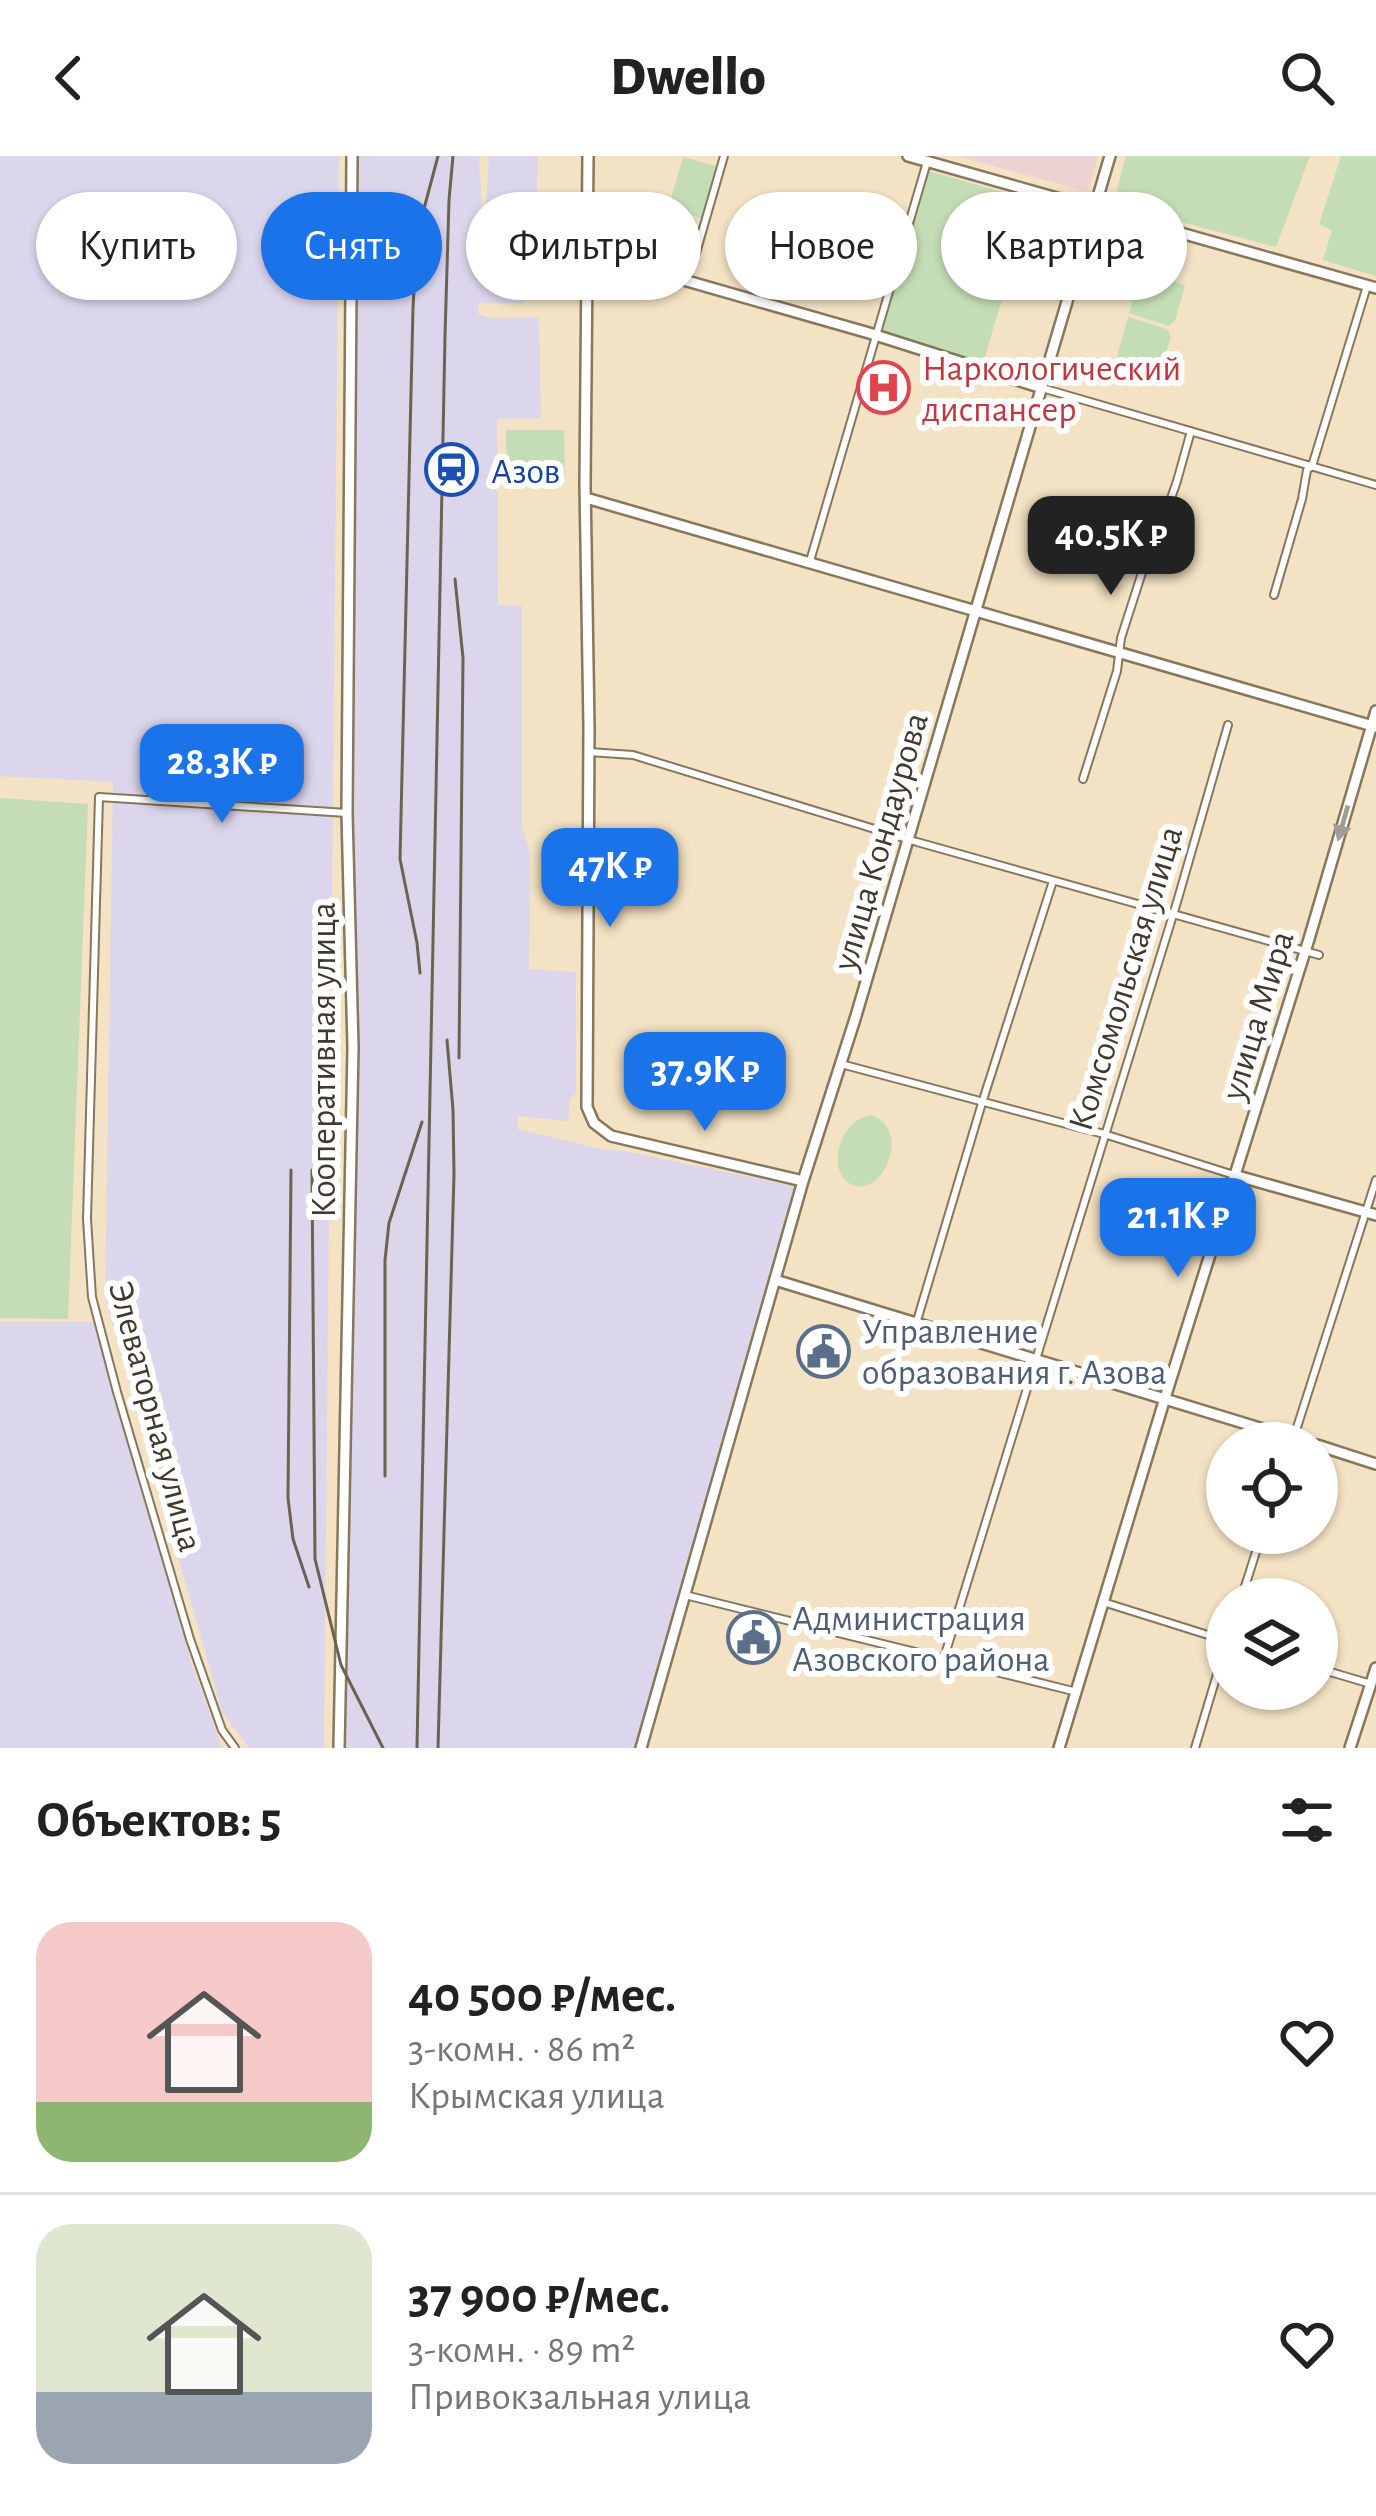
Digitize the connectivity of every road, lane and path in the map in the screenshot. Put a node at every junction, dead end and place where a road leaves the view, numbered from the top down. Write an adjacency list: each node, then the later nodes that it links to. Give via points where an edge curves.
1 (352, 156): 31 (street, Кооперативная улица)
2 (588, 156): 7 (street)
3 (724, 156): 10 (street)
4 (908, 156): 6 (street)
5 (1110, 156): 9 (street, улица Кондаурова)
6 (928, 162): 8 (street); 16 (street)
7 (588, 192)
8 (1032, 192)
9 (1100, 192)
10 (701, 236)
11 (1187, 236): 13 (street)
12 (701, 285): 16 (street)
13 (1372, 287): 19 (street)
14 (588, 300): 21 (street)
15 (1068, 300): 17 (street, улица Кондаурова)
16 (877, 335): 17 (street); 22 (street)
17 (1042, 388): 18 (street); 24 (street, улица Кондаурова)
18 (1191, 431): 19 (street); 25 (street)
19 (1312, 466): 20 (street); 23 (street)
20 (1376, 485)
21 (586, 498): 22 (street); 29 (street)
22 (810, 562): 24 (street)
23 (1274, 595)
24 (974, 610): 25 (street); 32 (street, улица Кондаурова)
25 (1118, 652): 28 (street); 30 (street)
26 (1376, 711): 28 (street, улица Мира)
27 (1228, 725): 34 (street, Комсомольская улица)
28 (1374, 727): 35 (street, улица Мира, one-way to 35)
29 (589, 752): 32 (street, via 633,755); 42 (street, via 589,1116 611,1136)
30 (1083, 779)
31 (347, 813): 61 (street, Элеваторная улица, via 99,797 87,1219 92,1297 190,1639); 62 (street, Кооперативная улица, via 353,1048)
32 (908, 839): 33 (street); 37 (street, улица Кондаурова)
33 (1053, 881): 34 (street); 38 (street)
34 (1173, 914): 35 (street); 39 (street, Комсомольская улица)
35 (1305, 950): 36 (street); 40 (street, улица Мира)
36 (1319, 955)
37 (841, 1064): 38 (street); 42 (street, улица Кондаурова)
38 (982, 1103): 39 (street); 45 (street)
39 (1104, 1134): 40 (street); 46 (street, Комсомольская улица)
40 (1234, 1175): 43 (street); 47 (street, улица Мира)
41 (1376, 1180): 43 (street)
42 (803, 1181): 44 (street, улица Кондаурова)
43 (1371, 1214): 49 (street)
44 (775, 1280): 45 (street); 52 (street, улица Кондаурова)
45 (916, 1324): 46 (street)
46 (1036, 1360): 47 (street); 55 (street, Комсомольская улица)
47 (1165, 1398): 48 (street); 53 (street, улица Мира)
48 (1236, 1422)
49 (1300, 1422)
50 (1338, 1452): 51 (street)
51 (1376, 1463)
52 (685, 1595): 55 (street); 63 (street, улица Кондаурова)
53 (1102, 1602): 54 (street); 59 (street, улица Мира)
54 (1206, 1634)
55 (944, 1660): 59 (street)
56 (1376, 1667): 58 (street)
57 (1338, 1674): 58 (street)
58 (1371, 1684): 66 (street)
59 (1077, 1692): 64 (street, улица Мира)
60 (1206, 1710): 65 (street)
61 (235, 1748)
62 (339, 1748)
63 (641, 1748)
64 (1059, 1748)
65 (1195, 1748)
66 (1350, 1748)

